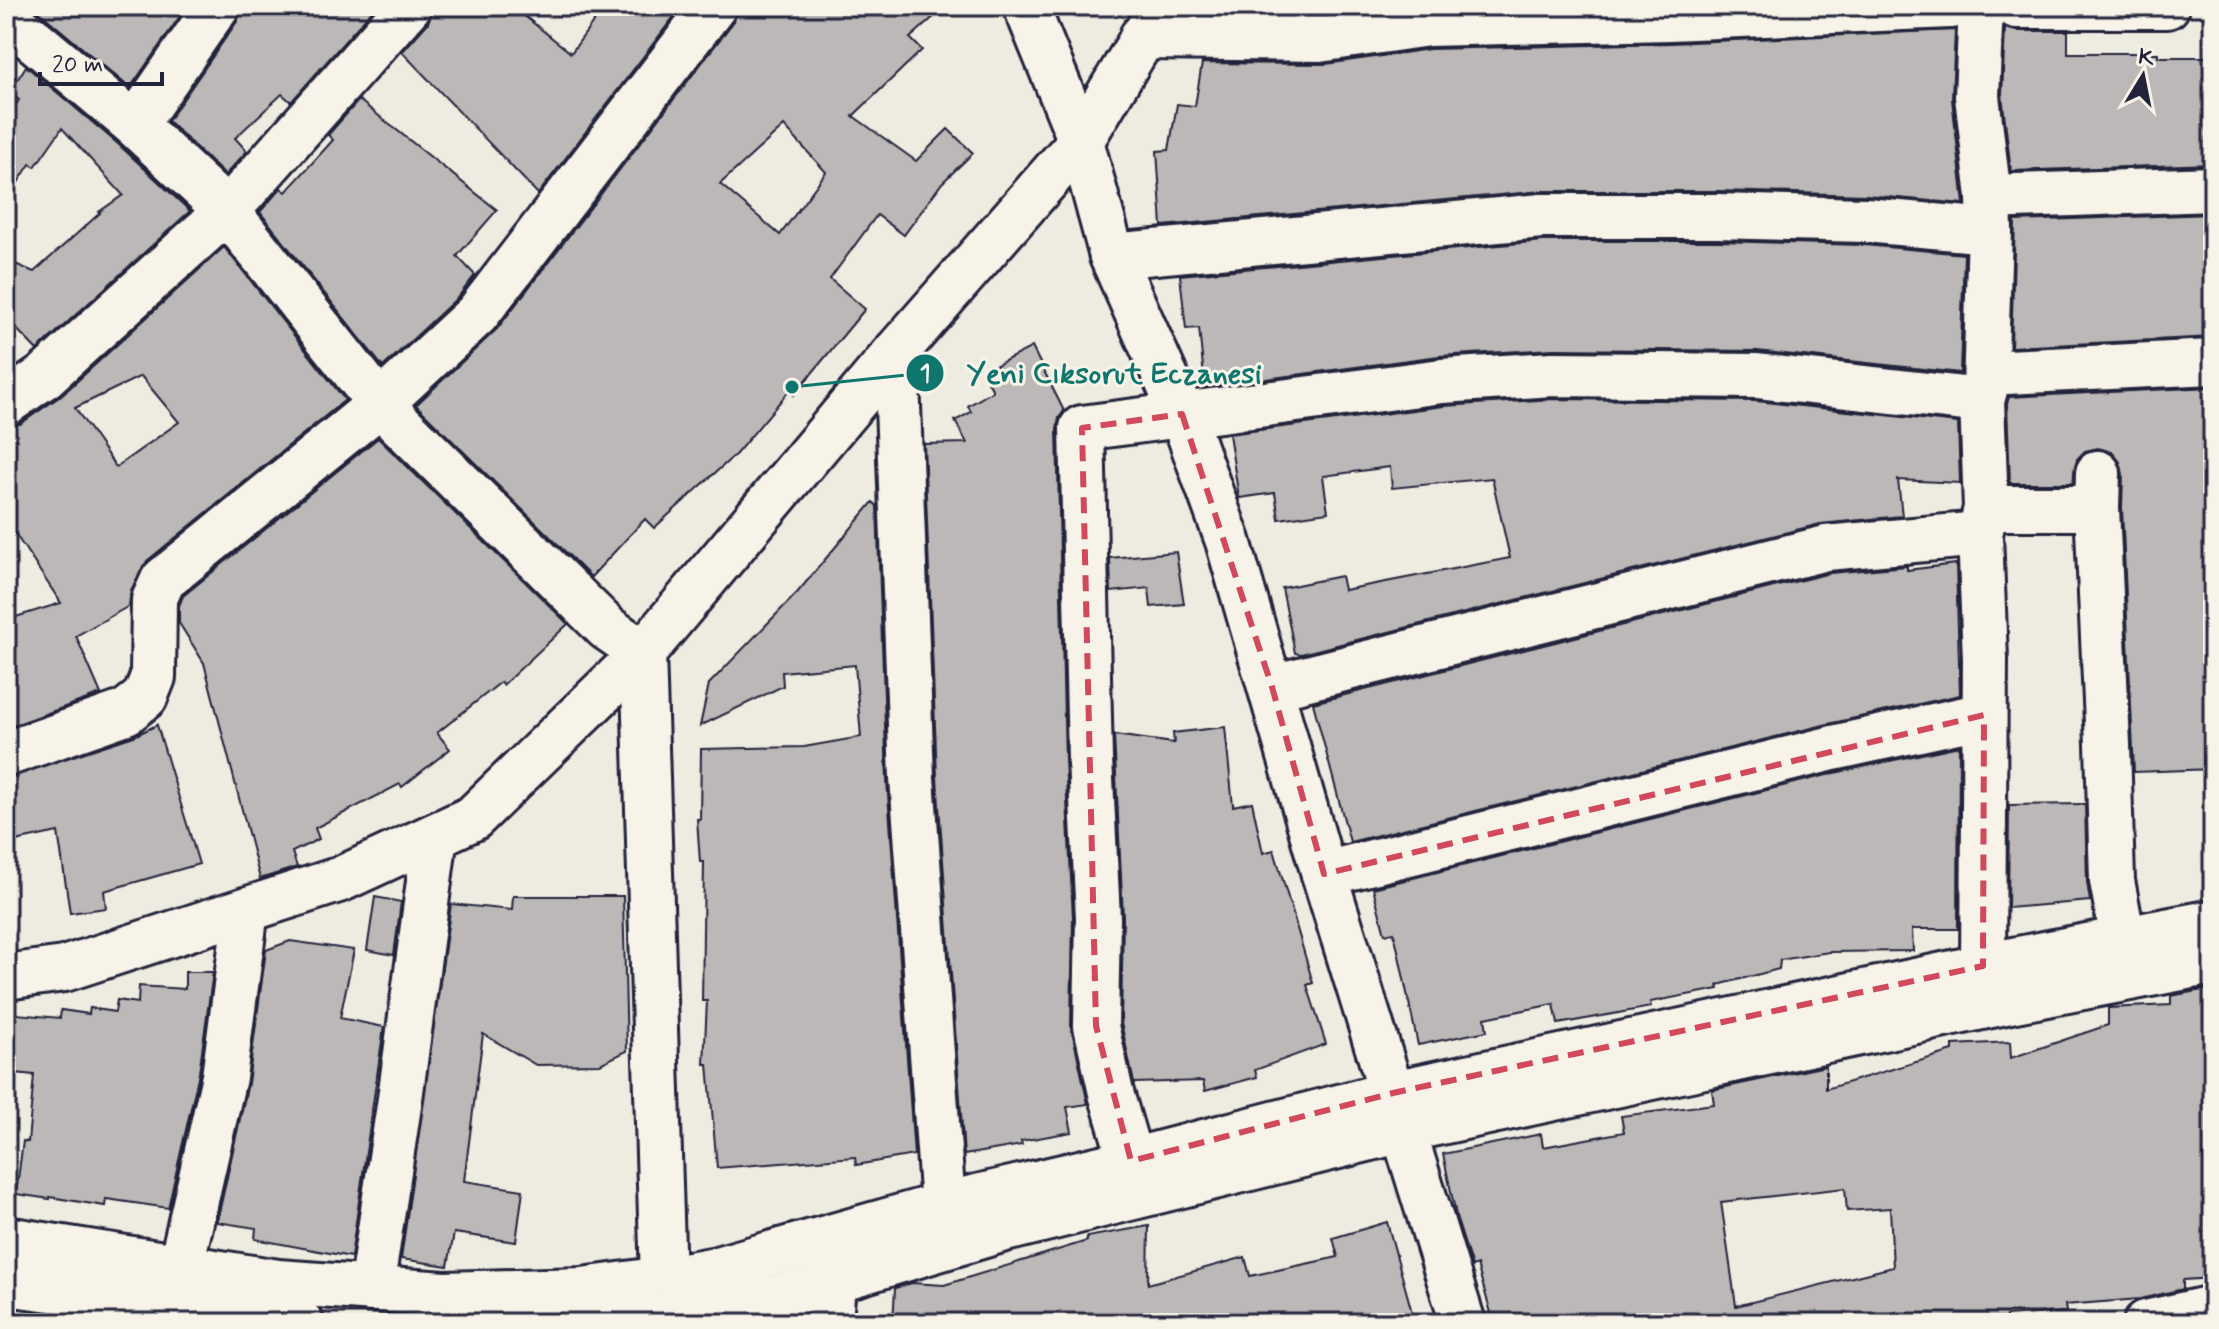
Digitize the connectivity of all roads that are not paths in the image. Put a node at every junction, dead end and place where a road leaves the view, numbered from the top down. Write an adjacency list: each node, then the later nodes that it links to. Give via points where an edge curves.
1 (217, 6): 11 (street)
2 (409, 6): 14 (street)
3 (714, 6): 21 (street, via 477,314)
4 (1026, 6): 12 (street)
5 (1950, 6): 10 (street, via 1428,24 1326,39)
6 (1981, 6): 15 (street, via 1977,96)
7 (2016, 6): 8 (street)
8 (2167, 6)
9 (10, 21): 11 (street)
10 (1152, 21): 12 (street)
11 (135, 125): 14 (street)
12 (1081, 141): 16 (street); 17 (street)
13 (2213, 189): 15 (street)
14 (227, 211): 20 (street, via 45,376); 21 (street)
15 (1990, 214): 16 (street, via 1850,220 1542,216); 19 (street)
16 (1112, 256): 22 (street)
17 (896, 352): 24 (street); 38 (street, via 912,778)
18 (2213, 362): 19 (street)
19 (1984, 387): 22 (street, via 1757,376 1553,374 1442,381); 23 (street)
20 (6, 403)
21 (380, 404): 24 (street, via 607,628); 27 (street, via 163,580 154,600 153,677 145,697 126,712)
22 (1182, 414): 25 (street); 37 (street, via 1082,428 1098,918 1096,1026)
23 (1983, 521): 25 (street, via 1826,548); 26 (street); 32 (street, via 2097,490 2112,881)
24 (643, 653): 28 (street, via 473,818); 44 (street)
25 (1272, 687): 29 (street)
26 (1984, 715): 29 (street); 34 (street)
27 (6, 754)
28 (435, 836): 30 (street, via 341,879); 41 (street)
29 (1324, 874): 36 (street)
30 (246, 910): 35 (street, via 64,969); 42 (street, via 224,1077)
31 (2213, 922): 32 (street)
32 (2123, 939): 34 (street)
33 (2213, 962): 36 (street)
34 (1983, 966): 36 (street, via 1755,1017)
35 (6, 977)
36 (1398, 1112): 37 (street); 43 (street, via 1001,1230); 48 (street)
37 (1131, 1161): 38 (street)
38 (943, 1205): 44 (street, via 717,1269)
39 (6, 1239): 42 (street)
40 (6, 1283): 42 (street)
41 (371, 1289): 42 (street, via 278,1282); 44 (street, via 445,1294 567,1290)
42 (183, 1298): 46 (street)
43 (832, 1302): 44 (street, via 775,1298)
44 (668, 1305): 47 (street)
45 (2213, 1308): 49 (street)
46 (301, 1323)
47 (557, 1323)
48 (1463, 1323)
49 (2146, 1323)

